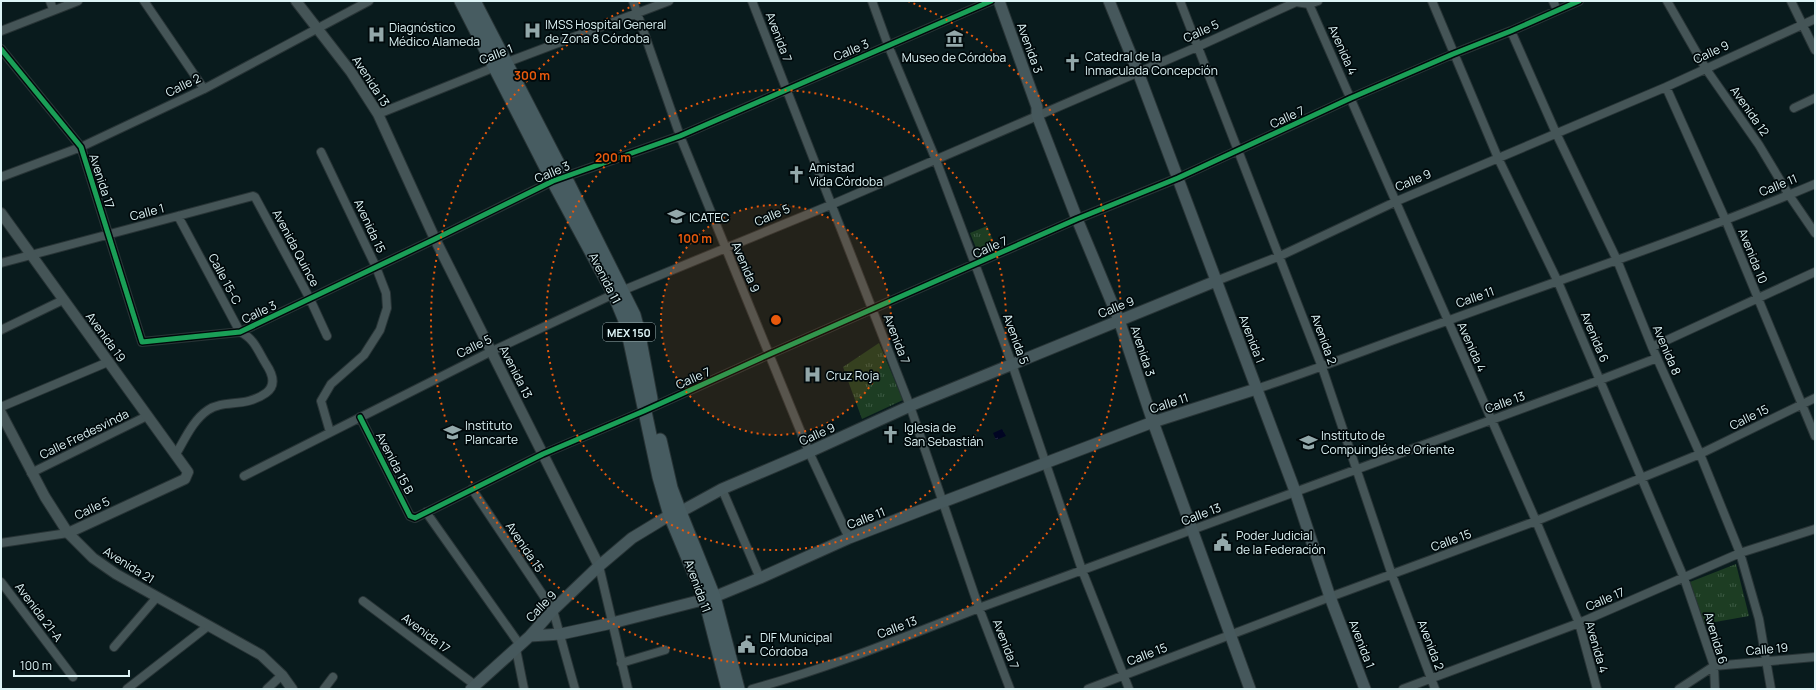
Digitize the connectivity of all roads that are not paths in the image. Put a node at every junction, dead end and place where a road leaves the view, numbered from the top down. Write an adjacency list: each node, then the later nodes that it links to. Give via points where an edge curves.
1 (50, 1): 23 (street)
2 (78, 1): 23 (street)
3 (144, 1): 40 (street)
4 (296, 1): 28 (street, Avenida 13)
5 (368, 1): 28 (street, Calle 2)
6 (462, 1): 36 (main road, Avenida 11 / MEX 150)
7 (474, 1): 36 (main road, Avenida 11 / MEX 150)
8 (633, 1): 25 (street, Avenida 9)
9 (669, 1): 25 (street, Calle 1)
10 (752, 1): 41 (street, Avenida 7)
11 (872, 1): 31 (street, Avenida 5)
12 (992, 1): 31 (street, Calle 3)
13 (999, 1): 46 (main road, Avenida 3, via 1037,107)
14 (1109, 1): 38 (main road, Avenida 1)
15 (1180, 1): 32 (street, Avenida 2)
16 (1318, 1): 22 (street, Calle 5)
17 (1432, 1): 35 (street, Avenida 6)
18 (1553, 1): 24 (street)
19 (1579, 1): 24 (street, Calle 7)
20 (1668, 1): 37 (street, Avenida 12)
21 (1790, 1): 27 (street)
22 (1305, 2): 32 (street, Calle 5, via 1296,2); 42 (street, Avenida 4)
23 (54, 10): 29 (street)
24 (1557, 10): 30 (street, Calle 7)
25 (637, 13): 36 (street, Calle 1); 48 (street, Avenida 9)
26 (1815, 19): 27 (street, Calle 9)
27 (1802, 24): 34 (street); 37 (street, Calle 9)
28 (318, 28): 40 (street, Calle 2); 45 (street, Avenida 13)
29 (1, 31)
30 (1512, 31): 35 (street, Calle 7); 47 (street, Avenida 8)
31 (888, 45): 41 (street, Calle 3); 53 (street, Avenida 5)
32 (1197, 47): 38 (street, Calle 5); 50 (street, Avenida 2)
33 (1, 49): 49 (street, Avenida 17)
34 (1815, 50)
35 (1453, 54): 42 (street, Calle 7); 52 (street, Avenida 6)
36 (500, 65): 45 (street, Calle 1); 54 (main road, Avenida 11 / MEX 150); 57 (main road, Avenida 11 / MEX 150)
37 (1706, 69): 39 (street, Calle 9); 59 (street, Avenida 12, via 1759,145)
38 (1138, 72): 46 (street, Calle 5); 56 (main road, Avenida 1)
39 (1666, 87): 47 (street, Calle 9); 66 (street, Avenida 10)
40 (204, 89): 49 (street, Calle 2)
41 (786, 89): 48 (street, Calle 3); 62 (street, Avenida 7)
42 (1351, 98): 50 (street, Calle 7); 61 (street, Avenida 4)
43 (1815, 98): 44 (street)
44 (1794, 108)
45 (378, 114): 69 (street, Avenida 13)
46 (1037, 115): 53 (street, Calle 5); 65 (main road, Avenida 3)
47 (1556, 134): 52 (street, Calle 9); 73 (street, Avenida 8)
48 (680, 136): 54 (street, Calle 3); 70 (street, Avenida 9)
49 (81, 147): 55 (street, Calle 2); 68 (street, Avenida 17)
50 (1239, 151): 56 (street, Calle 7); 72 (street, Avenida 2)
51 (321, 152): 76 (street, Avenida 15)
52 (1498, 158): 61 (street, Calle 9); 79 (street, Avenida 6)
53 (936, 160): 62 (street, Calle 5); 75 (street, Avenida 5)
54 (565, 176): 57 (street, Calle 3); 80 (main road, Avenida 11 / MEX 150)
55 (1, 177)
56 (1178, 178): 65 (street, Calle 7); 78 (main road, Avenida 1)
57 (553, 181): 69 (street, Calle 3); 80 (main road, Avenida 11 / MEX 150)
58 (1815, 184): 59 (street, Calle 11)
59 (1789, 195): 66 (street, Calle 11); 67 (street, Avenida 12)
60 (252, 196): 64 (street, Calle 1); 81 (street, Avenida Quince, via 256,197)
61 (1397, 202): 72 (street, Calle 9); 86 (street, Avenida 4)
62 (832, 204): 70 (street, Calle 5); 84 (street, Avenida 7)
63 (1, 213): 71 (street, Avenida 19)
64 (178, 216): 68 (street, Calle 1); 88 (street, Calle 15-C)
65 (1077, 219): 75 (street, Calle 7); 85 (main road, Avenida 3)
66 (1726, 221): 73 (street, Calle 11); 83 (street, Avenida 10)
67 (1815, 233)
68 (109, 234): 71 (street, Calle 1); 90 (street, Avenida 17)
69 (435, 239): 76 (street, Calle 3); 92 (street, Avenida 13)
70 (726, 249): 80 (street, Calle 5); 93 (street, Avenida 9)
71 (32, 254): 74 (street, Calle 1); 82 (street, Avenida 19)
72 (1280, 256): 78 (street, Calle 9); 97 (street, Avenida 2)
73 (1617, 260): 79 (street, Calle 11); 91 (street, Avenida 8)
74 (1, 264)
75 (975, 264): 84 (street, Calle 7); 96 (street, Avenida 5)
76 (376, 267): 81 (street, Calle 3); 110 (street, Avenida 15, via 386,293 387,308 380,330 364,355 331,384 321,401)
77 (1815, 272): 83 (street)
78 (1216, 281): 85 (main road, Calle 9); 99 (main road, Avenida 1)
79 (1558, 282): 86 (street, Calle 11); 98 (street, Avenida 6)
80 (619, 292): 92 (street, Calle 5); 104 (main road, Avenida 11 / MEX 150, via 634,315 638,330)
81 (310, 299): 88 (street, Calle 3); 89 (street, Avenida Quince)
82 (63, 300): 87 (street); 95 (street, Avenida 19)
83 (1757, 300): 91 (street); 101 (street, Avenida 10)
84 (872, 309): 93 (street, Calle 7); 102 (street, Avenida 7)
85 (1120, 320): 96 (main road, Calle 9); 109 (main road, Avenida 3)
86 (1447, 320): 97 (street, Calle 11); 108 (street, Avenida 4)
87 (1, 330)
88 (240, 332): 90 (street, Calle 3); 113 (street, Calle 15-C, via 249,336 272,374 270,390 257,400 209,409 198,418)
89 (327, 336)
90 (142, 342)
91 (1652, 347): 94 (street, Avenida 8)
92 (490, 352): 107 (street, Calle 5); 114 (street, Avenida 13)
93 (770, 354): 104 (street, Calle 7); 112 (street, Avenida 9)
94 (1657, 358): 98 (street, Calle 13); 115 (street, Avenida 8)
95 (108, 362): 103 (street); 106 (street, Avenida 19)
96 (1012, 364): 102 (main road, Calle 9); 116 (street, Avenida 5)
97 (1322, 367): 99 (street, Calle 11); 117 (street, Avenida 2)
98 (1600, 380): 108 (street, Calle 13); 121 (street, Avenida 6)
99 (1256, 388): 109 (main road, Calle 11); 124 (main road, Avenida 1)
100 (1815, 398): 101 (street, Calle 15)
101 (1801, 405): 111 (street, Avenida 10); 115 (street, Calle 15)
102 (910, 406): 112 (main road, Calle 9); 125 (street, Avenida 7)
103 (1, 407)
104 (648, 409): 114 (street, Calle 7); 127 (main road, Avenida 11 / MEX 150, via 671,488)
105 (1, 413): 118 (street, Avenida 21)
106 (147, 416): 113 (street, Avenida 19); 118 (street, Calle Fredesvinda)
107 (360, 417): 110 (street, Calle 5); 128 (street, Avenida 15 B)
108 (1491, 420): 117 (street, Calle 13); 129 (street, Avenida 4)
109 (1153, 422): 116 (main road, Calle 11); 131 (main road, Avenida 3)
110 (330, 432): 120 (street, Calle 5)
111 (1815, 436)
112 (809, 452): 123 (main road, Calle 9); 133 (street, Avenida 9)
113 (176, 454): 119 (street, Avenida 19, via 188,472)
114 (543, 454): 122 (street, Calle 7); 136 (street, Avenida 13)
115 (1700, 454): 121 (street, Calle 15); 135 (street, Avenida 8)
116 (1046, 464): 125 (main road, Calle 11); 137 (street, Avenida 5)
117 (1355, 469): 124 (street, Calle 13); 138 (street, Avenida 2)
118 (31, 473): 132 (street, Avenida 21)
119 (187, 476): 132 (street, Calle 5)
120 (244, 476)
121 (1642, 479): 129 (street, Calle 15); 140 (street, Avenida 6)
122 (472, 489): 126 (street, Calle 7); 147 (street, Avenida 15)
123 (722, 489): 127 (main road, Calle 9); 139 (street)
124 (1295, 491): 131 (street, Calle 13); 143 (main road, Avenida 1)
125 (944, 503): 133 (main road, Calle 11); 146 (street, Avenida 7)
126 (426, 512): 128 (street, Calle 7); 155 (street)
127 (675, 514): 136 (main road, Calle 9, via 632,538); 144 (main road, Avenida 11 / MEX 150)
128 (412, 517)
129 (1536, 521): 138 (street, Calle 15); 149 (street, Avenida 4)
130 (1815, 529): 135 (street, Calle 17)
131 (1192, 530): 137 (street, Calle 13); 152 (main road, Avenida 3)
132 (68, 533): 134 (street, Calle 5); 142 (street, Avenida 21, via 93,558)
133 (849, 538): 139 (main road, Calle 11)
134 (1, 544)
135 (1740, 553): 140 (street, Calle 17); 158 (street, Avenida 8, via 1760,619)
136 (599, 566): 147 (main road, Calle 9); 148 (street, Avenida 13)
137 (1082, 570): 146 (street, Calle 13); 162 (street, Avenida 5)
138 (1392, 575): 143 (street, Calle 15); 165 (street, Avenida 2)
139 (760, 578): 144 (main road, Calle 11)
140 (1684, 578): 149 (street, Calle 17); 160 (street, Avenida 6)
141 (1, 582): 163 (street, Avenida 21-A)
142 (157, 597): 150 (street, Avenida 21); 154 (street)
143 (1330, 597): 152 (street, Calle 15); 181 (main road, Avenida 1)
144 (709, 598): 148 (main road, Calle 11); 174 (main road, Avenida 11 / MEX 150); 175 (main road, Avenida 11 / MEX 150)
145 (363, 601): 166 (street, Avenida 17)
146 (979, 608): 176 (street, Calle 13, via 883,645); 177 (street, Avenida 7)
147 (553, 610): 151 (street, Avenida 15); 153 (main road, Calle 9)
148 (612, 623): 151 (main road, Calle 11); 159 (street, Avenida 13)
149 (1579, 623): 165 (street, Calle 17); 184 (street, Avenida 4)
150 (208, 626): 161 (street, Avenida 21, via 260,655); 167 (street)
151 (561, 634): 153 (main road, Calle 11); 172 (street, Avenida 15)
152 (1230, 635): 162 (street, Calle 15); 180 (main road, Avenida 3)
153 (530, 636): 155 (main road, Calle 9)
154 (114, 647)
155 (518, 647): 166 (main road, Calle 9); 171 (street)
156 (665, 650): 159 (street)
157 (1815, 657): 158 (street, Calle 19)
158 (1767, 661): 160 (street, Calle 19); 187 (street, Avenida 8)
159 (621, 663): 173 (street, Avenida 13)
160 (1714, 666): 185 (street, Calle 19); 186 (street, Avenida 6)
161 (282, 675): 168 (street); 169 (street, Avenida 21)
162 (1124, 676): 178 (street, Calle 15); 179 (street, Avenida 5)
163 (73, 677)
164 (333, 677): 170 (street)
165 (1431, 679): 182 (street, Calle 17); 183 (street, Avenida 2)
166 (474, 687)
167 (126, 689)
168 (267, 689)
169 (292, 689)
170 (324, 689)
171 (524, 689)
172 (574, 689)
173 (628, 689)
174 (728, 689)
175 (738, 689)
176 (752, 689)
177 (1010, 689)
178 (1088, 689)
179 (1129, 689)
180 (1250, 689)
181 (1365, 689)
182 (1403, 689)
183 (1435, 689)
184 (1597, 689)
185 (1679, 689)
186 (1715, 689)
187 (1771, 689)

